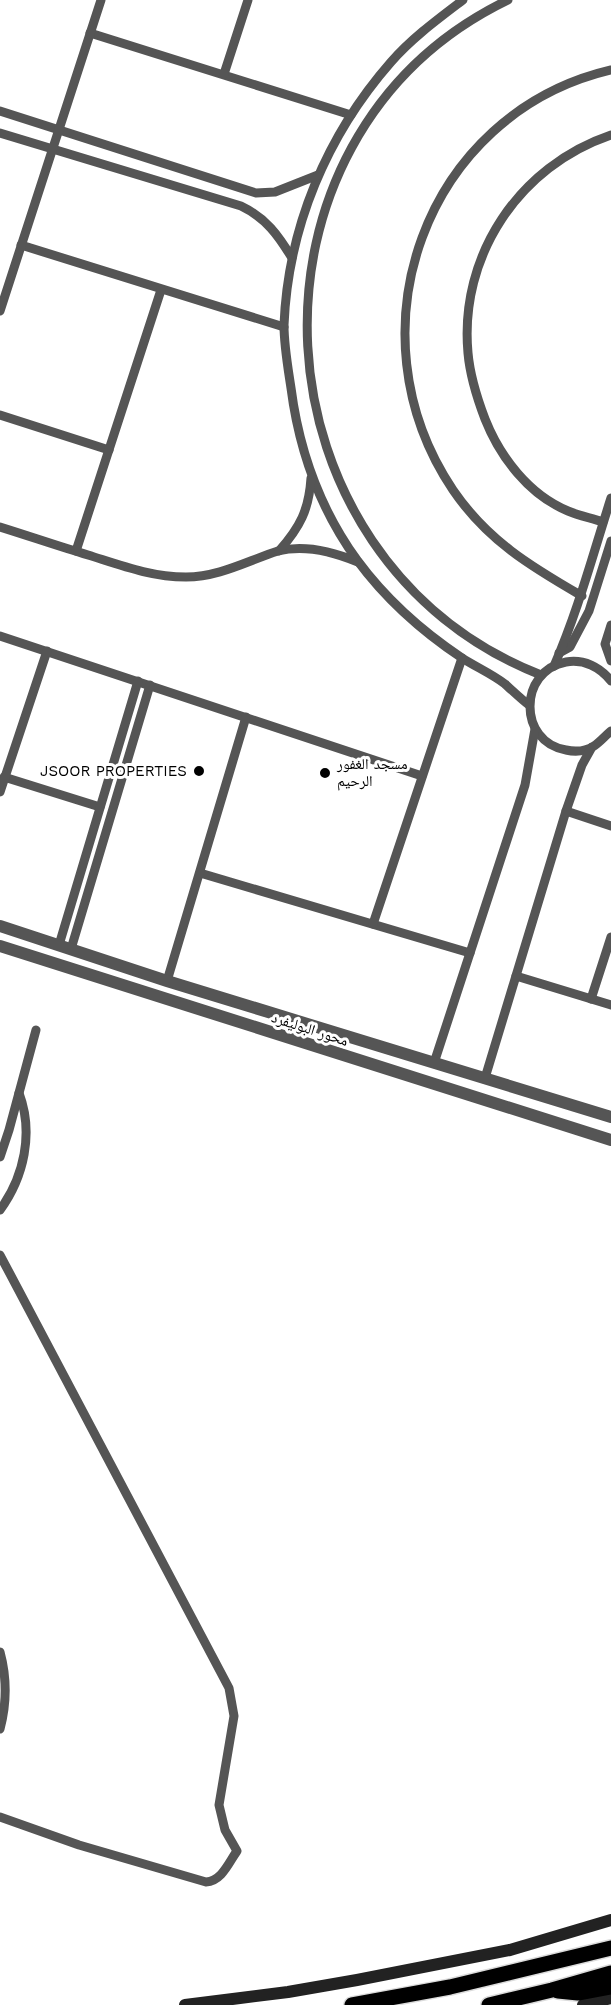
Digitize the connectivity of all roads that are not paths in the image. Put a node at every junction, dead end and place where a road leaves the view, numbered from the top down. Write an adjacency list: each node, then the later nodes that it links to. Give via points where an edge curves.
1 (101, 0): 5 (street)
2 (248, 0): 7 (street)
3 (463, 0): 9 (street, via 393,61)
4 (508, 0): 38 (street, via 469,22 413,66 389,93 354,146 339,175 318,235 308,297 308,342 314,402 327,452 346,499 373,544 405,584 443,618 505,659)
5 (90, 33): 7 (street); 10 (street)
6 (611, 69): 30 (street, via 574,80 530,102 505,120 462,164 420,244 404,318 407,375 416,412 452,489 479,523 512,553)
7 (224, 74): 9 (street)
8 (0, 111): 10 (street)
9 (351, 115): 14 (street)
10 (59, 130): 13 (street); 14 (street, via 256,193 275,192)
11 (0, 133): 13 (street)
12 (611, 135): 24 (street, via 565,156 536,177 511,204 492,234 479,268 467,324 472,382 491,435 505,458 544,497 567,511)
13 (53, 148): 15 (street); 16 (street, via 241,206 265,220)
14 (318, 175): 16 (street)
15 (21, 245): 17 (street); 18 (street)
16 (292, 258): 19 (street)
17 (161, 290): 19 (street); 21 (street)
18 (0, 311)
19 (284, 327): 22 (street, via 298,433)
20 (0, 415): 21 (street)
21 (109, 450): 27 (street)
22 (311, 474): 28 (street, via 305,515); 29 (street, via 340,536)
23 (611, 498): 24 (street)
24 (603, 522): 30 (street)
25 (0, 527): 27 (street)
26 (611, 541): 34 (street, via 589,611 570,647)
27 (76, 551): 28 (street, via 131,569 187,577 216,573)
28 (279, 551): 29 (street, via 321,550)
29 (358, 562): 35 (street, via 412,619)
30 (582, 596): 34 (street)
31 (611, 625): 36 (street, via 605,644)
32 (0, 636): 33 (street)
33 (47, 651): 39 (street); 50 (street)
34 (560, 653): 37 (street)
35 (462, 658): 42 (street, via 505,684); 49 (street)
36 (611, 661)
37 (554, 666): 38 (street); 40 (street, via 581,662 598,668)
38 (541, 675): 42 (street, via 532,689)
39 (138, 681): 41 (street); 52 (street)
40 (611, 681)
41 (150, 685): 43 (street); 60 (street)
42 (529, 705): 44 (street)
43 (246, 717): 49 (street); 55 (street)
44 (535, 729): 48 (street, via 555,747 574,751); 61 (street, via 525,785)
45 (611, 731): 47 (street)
46 (611, 737): 47 (street)
47 (601, 741): 48 (street)
48 (592, 747): 53 (street)
49 (422, 776): 56 (street)
50 (4, 777): 51 (street); 52 (street)
51 (0, 792)
52 (100, 807): 60 (street)
53 (566, 811): 54 (street); 62 (street)
54 (611, 825)
55 (200, 873): 56 (street); 63 (street)
56 (373, 924): 61 (street)
57 (0, 926): 60 (street, محور البوليفرد)
58 (611, 937): 64 (street)
59 (0, 946): 71 (street, محور البوليفرد)
60 (65, 947): 63 (street, محور البوليفرد)
61 (470, 953): 67 (street)
62 (516, 976): 64 (street); 68 (street)
63 (167, 981): 67 (street, محور البوليفرد)
64 (591, 999): 65 (street)
65 (611, 1005)
66 (36, 1030): 69 (street)
67 (434, 1063): 68 (street, محور البوليفرد)
68 (485, 1078): 70 (street, محور البوليفرد)
69 (19, 1093): 72 (street); 73 (street, via 26,1120 25,1150 14,1185)
70 (611, 1117)
71 (611, 1140)
72 (0, 1157)
73 (0, 1210)
74 (0, 1255): 77 (street, via 230,1688 234,1716 219,1805 225,1830 237,1851 220,1876 206,1882)
75 (0, 1652): 76 (street, via 6,1704)
76 (0, 1729)
77 (0, 1817)
78 (611, 1920): 84 (main road, via 510,1950 288,1992)
79 (611, 1948): 85 (highway, via 472,1982)
80 (611, 1973): 82 (highway)
81 (611, 1987): 82 (highway, via 578,1993)
82 (552, 1990): 86 (highway)
83 (611, 1998): 87 (main road)
84 (185, 2005)
85 (352, 2005)
86 (489, 2005)
87 (583, 2005)

